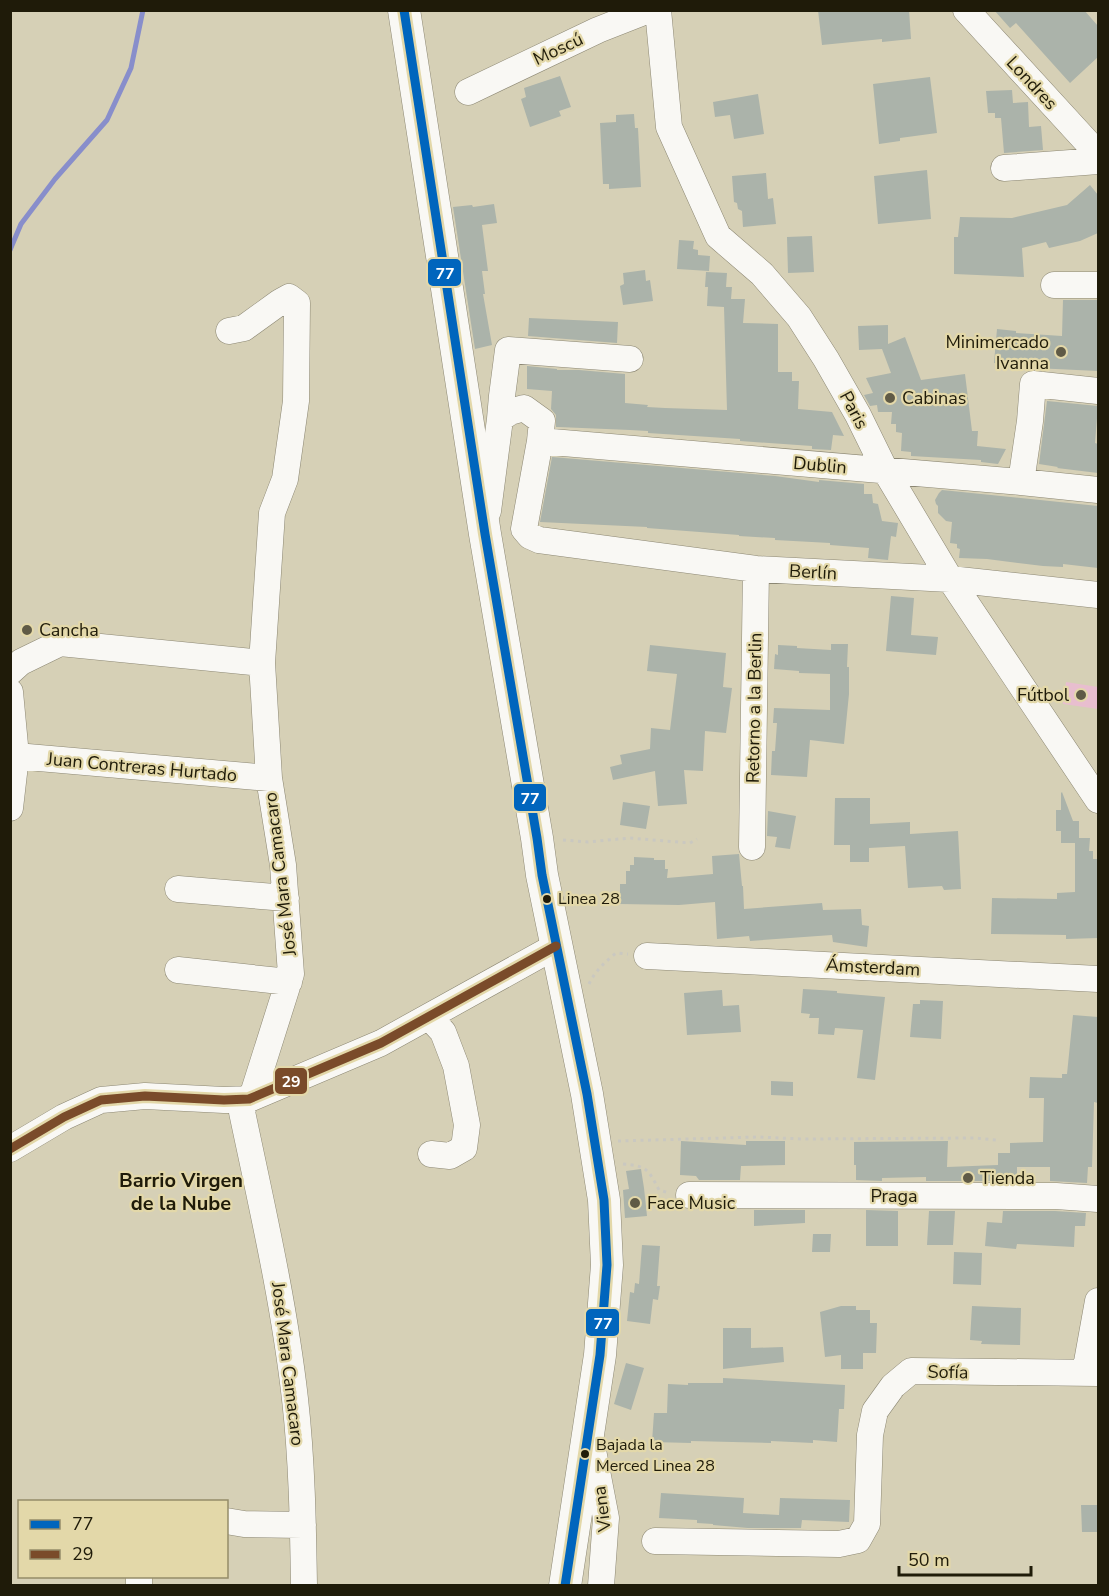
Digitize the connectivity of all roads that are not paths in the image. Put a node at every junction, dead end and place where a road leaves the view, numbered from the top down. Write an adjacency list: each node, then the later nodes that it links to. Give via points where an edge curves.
1 (404, 10): 19 (main road)
2 (649, 10): 5 (street, Moscú)
3 (657, 10): 16 (street, Paris, via 669,127 718,236 762,274 799,317 858,415)
4 (966, 10): 6 (street, Londres)
5 (468, 92)
6 (1098, 154)
7 (1098, 161): 8 (street)
8 (1004, 168)
9 (1054, 285): 10 (street)
10 (1098, 285)
11 (229, 331): 23 (street, José Mara Camacaro, via 244,328 289,297 297,303 296,401 285,479 272,513)
12 (630, 359): 14 (street, via 508,350)
13 (1098, 391): 17 (street, via 1033,384)
14 (500, 419): 15 (street, via 524,408 542,421); 19 (street)
15 (540, 441): 16 (street, Dublin); 20 (street, Berlín, via 524,530 530,536)
16 (885, 470): 17 (street, Dublin); 21 (street, Paris)
17 (1022, 482): 18 (street, Dublin)
18 (1098, 490)
19 (485, 534): 33 (main road)
20 (756, 569): 21 (street, Berlín); 30 (street, Retorno a la Berlin)
21 (950, 579): 22 (street, Berlín); 28 (street, Paris)
22 (1098, 596)
23 (262, 663): 24 (street, via 60,643 21,662); 27 (street, José Mara Camacaro)
24 (10, 672)
25 (10, 692): 26 (street)
26 (16, 756): 27 (street, Juan Contreras Hurtado); 29 (street)
27 (269, 778): 32 (street, José Mara Camacaro)
28 (1098, 800)
29 (10, 808)
30 (752, 847)
31 (178, 889): 32 (street)
32 (286, 898): 37 (street, José Mara Camacaro)
33 (556, 946): 38 (street); 46 (main road, via 604,1200 607,1265)
34 (647, 956): 36 (street, Ámsterdam)
35 (178, 970): 37 (street)
36 (1098, 979)
37 (289, 982): 39 (street, José Mara Camacaro)
38 (429, 1017): 39 (street, via 381,1043); 41 (street, via 443,1032 456,1066 467,1125 464,1148 450,1156)
39 (249, 1099): 40 (street, via 145,1096 101,1100); 48 (street, José Mara Camacaro, via 242,1112 288,1347)
40 (10, 1149)
41 (431, 1154)
42 (689, 1195): 43 (street, Praga)
43 (1098, 1199)
44 (1098, 1301): 45 (street)
45 (1092, 1373): 49 (street, Sofía, via 910,1371 875,1411 870,1435 867,1524 858,1540 839,1544)
46 (589, 1433): 51 (main road); 52 (street, Viena, via 606,1518)
47 (228, 1521): 48 (street)
48 (303, 1525): 50 (street, José Mara Camacaro)
49 (655, 1541)
50 (304, 1586)
51 (566, 1586)
52 (601, 1586)

